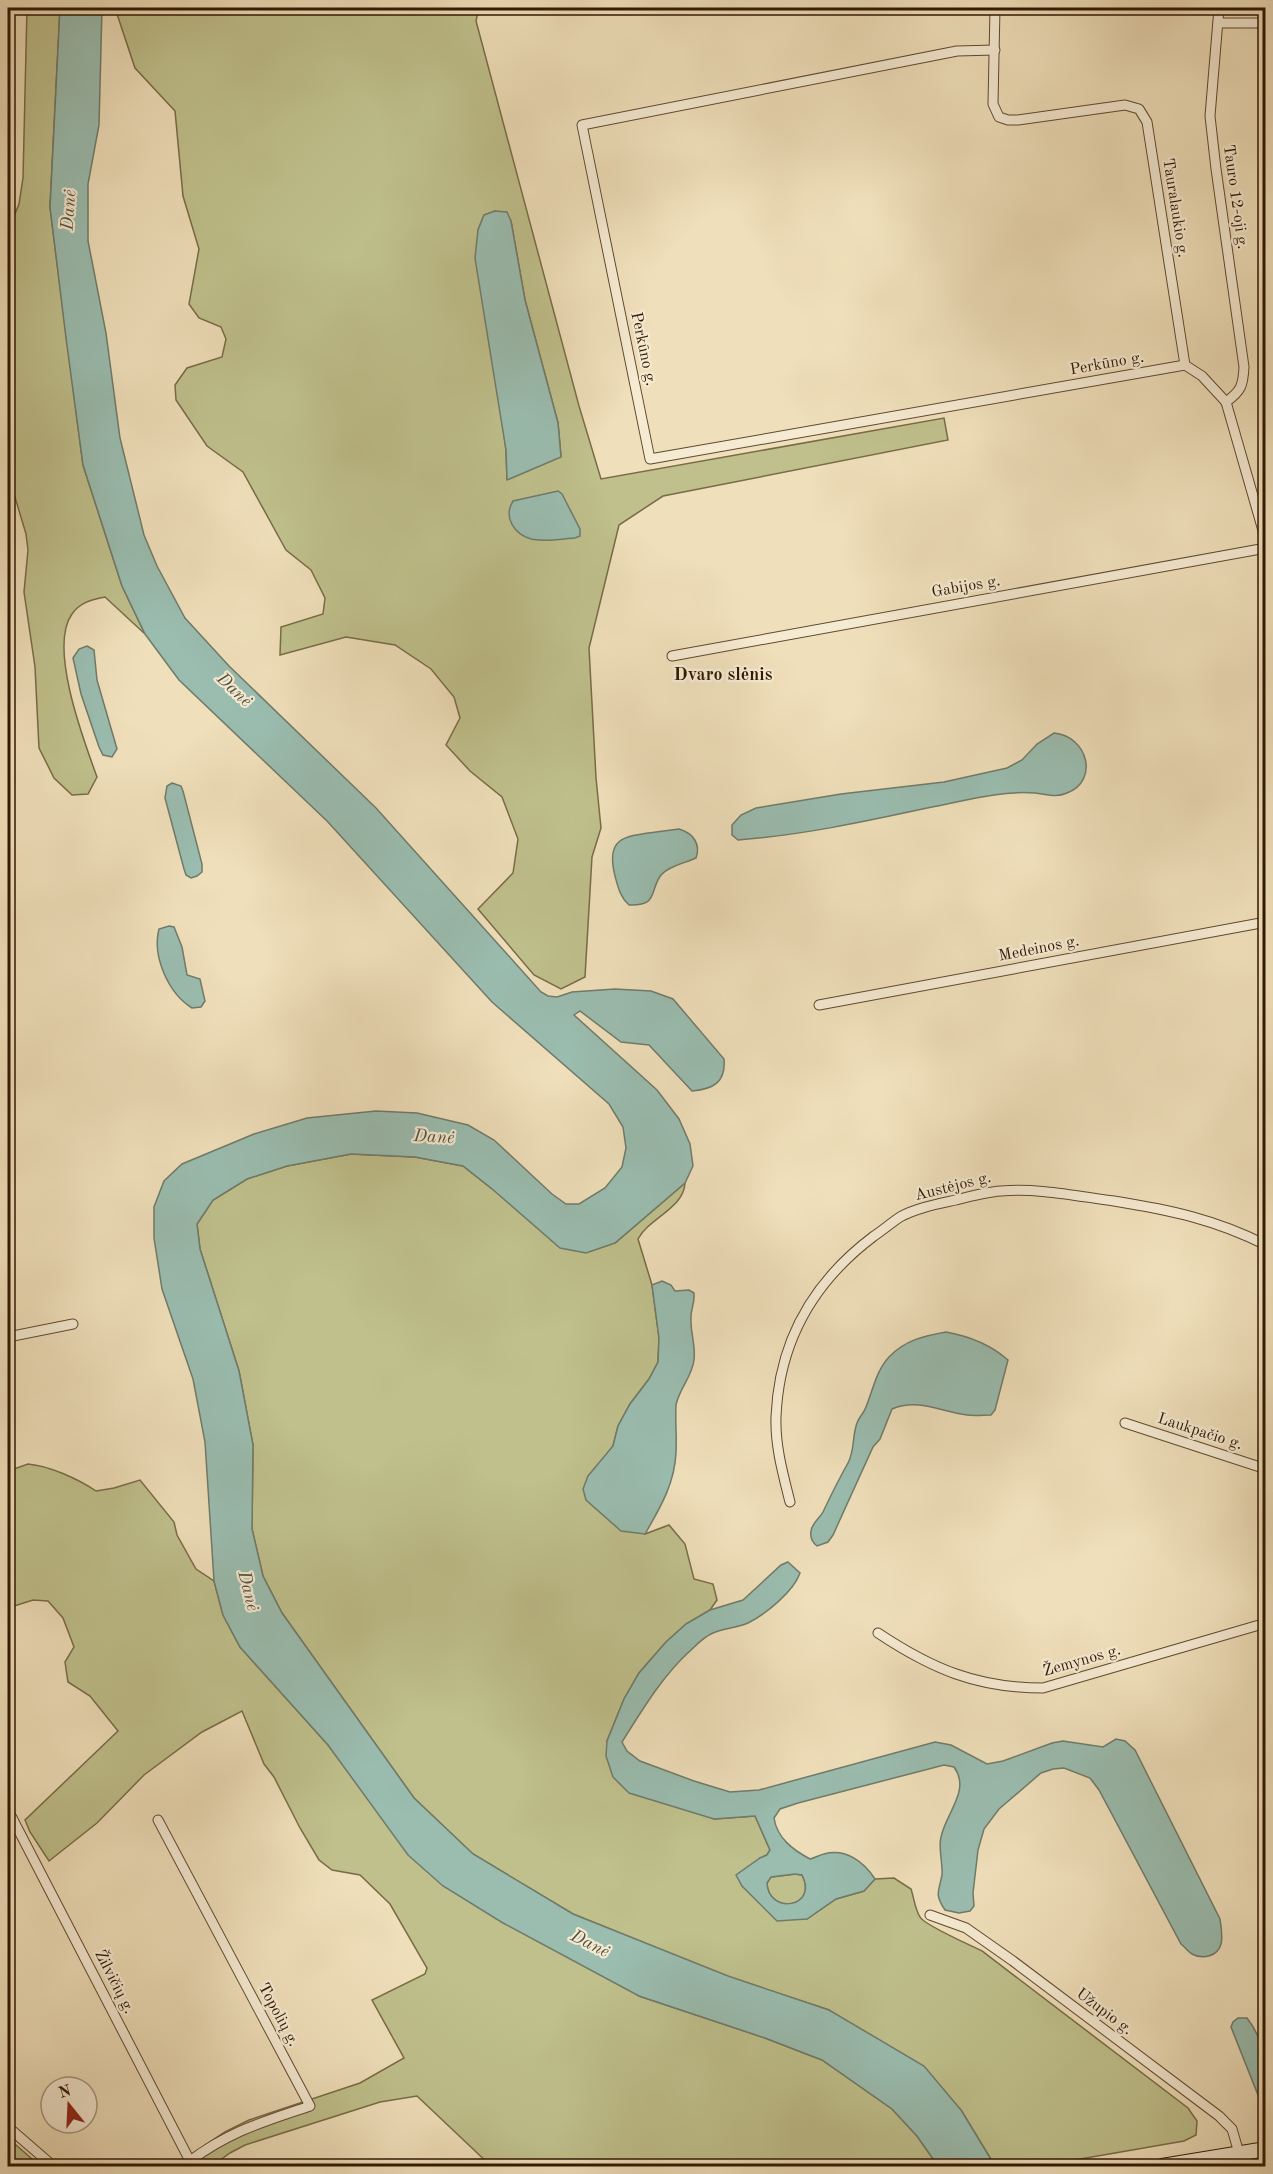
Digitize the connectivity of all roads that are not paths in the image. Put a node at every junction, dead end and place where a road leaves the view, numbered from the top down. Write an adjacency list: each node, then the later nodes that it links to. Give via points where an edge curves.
1 (995, 8): 5 (street, Tauralaukio g.)
2 (1220, 8): 3 (street, Tauro 12-oji g.)
3 (1219, 23): 4 (street); 7 (street, Tauro 12-oji g., via 1210,116 1244,367 1238,393)
4 (1266, 23)
5 (995, 50): 6 (street, Tauralaukio g., via 993,104 999,117 1018,120 1125,105 1139,109 1143,115); 6 (street, Perkūno g., via 957,51 582,125 650,459)
6 (1185, 365): 7 (street, via 1202,376)
7 (1226, 402): 8 (street)
8 (1266, 541)
9 (1266, 548): 10 (street, Gabijos g.)
10 (672, 656)
11 (1266, 922): 12 (street, Medeinos g.)
12 (819, 1005)
13 (1266, 1245): 18 (street, Austėjos g., via 1214,1222 1171,1210 1030,1190 972,1196 901,1217 856,1250 827,1278 804,1312 786,1350 776,1426)
14 (73, 1324): 15 (street)
15 (8, 1336)
16 (1125, 1423): 17 (street, Laukpačio g.)
17 (1266, 1469)
18 (790, 1502)
19 (1266, 1623): 20 (street, Žemynos g., via 1043,1688 986,1683 951,1673 910,1655)
20 (878, 1633)
21 (8, 1810): 27 (street, Žilvičių g.)
22 (158, 1820): 27 (street, Topolių g., via 310,2106 242,2129 214,2143)
23 (930, 1915): 26 (street, Užupio g., via 966,1928 1219,2116 1232,2129)
24 (8, 2127): 28 (street)
25 (1266, 2149): 26 (main road)
26 (1239, 2153): 29 (main road)
27 (187, 2164)
28 (53, 2166)
29 (1162, 2166)

